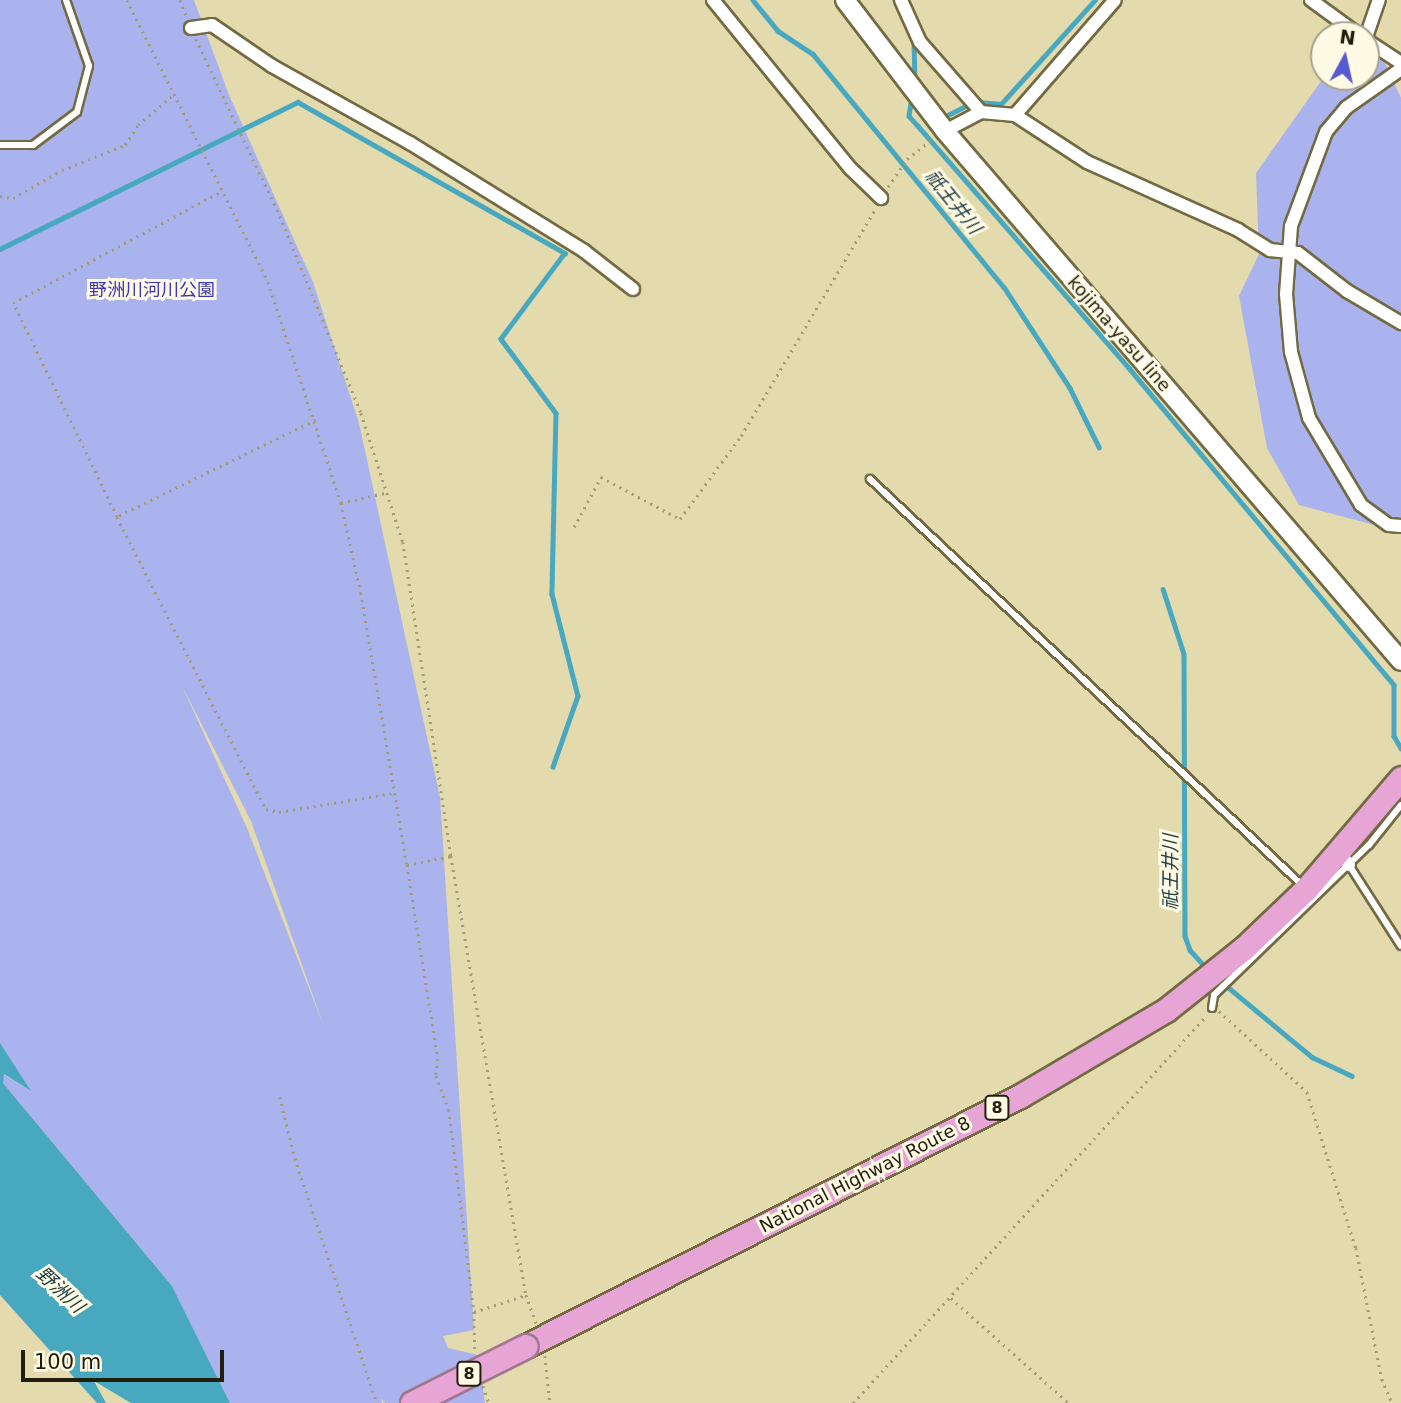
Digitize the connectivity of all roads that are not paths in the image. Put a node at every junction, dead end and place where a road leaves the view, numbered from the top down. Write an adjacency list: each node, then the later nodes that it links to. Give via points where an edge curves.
1 (66, 0): 16 (lane, via 82,34 89,66 86,91 77,111 33,145)
2 (713, 0): 17 (street, via 851,169)
3 (845, 0): 15 (main road, kojima-yasu line)
4 (901, 0): 13 (street, via 920,41)
5 (1115, 0): 14 (street)
6 (1311, 0): 8 (street)
7 (1379, 0): 9 (street)
8 (1340, 21)
9 (1372, 21)
10 (191, 28): 19 (street, via 212,25 272,66 410,143 584,250)
11 (1380, 50): 12 (street)
12 (1401, 66): 18 (street, via 1346,108 1326,132 1305,181)
13 (981, 112): 14 (street); 15 (street)
14 (1015, 115): 18 (street, via 1087,162 1238,230 1270,250)
15 (944, 131): 23 (main road, kojima-yasu line)
16 (0, 145)
17 (881, 198)
18 (1289, 252): 20 (street, via 1298,253 1347,291); 22 (street, via 1286,294 1291,352 1309,418 1362,505 1389,525)
19 (633, 289)
20 (1401, 323)
21 (870, 479): 27 (lane)
22 (1401, 526)
23 (1401, 661)
24 (1401, 778): 26 (highway, National Highway Route 8 / 8)
25 (1401, 805): 26 (lane)
26 (1345, 859): 27 (highway, National Highway Route 8 / 8); 28 (lane); 29 (lane, via 1214,995)
27 (1306, 889): 30 (highway, National Highway Route 8 / 8, bridge, via 1207,980 1104,1050)
28 (1401, 946)
29 (1212, 1008)
30 (412, 1403)

